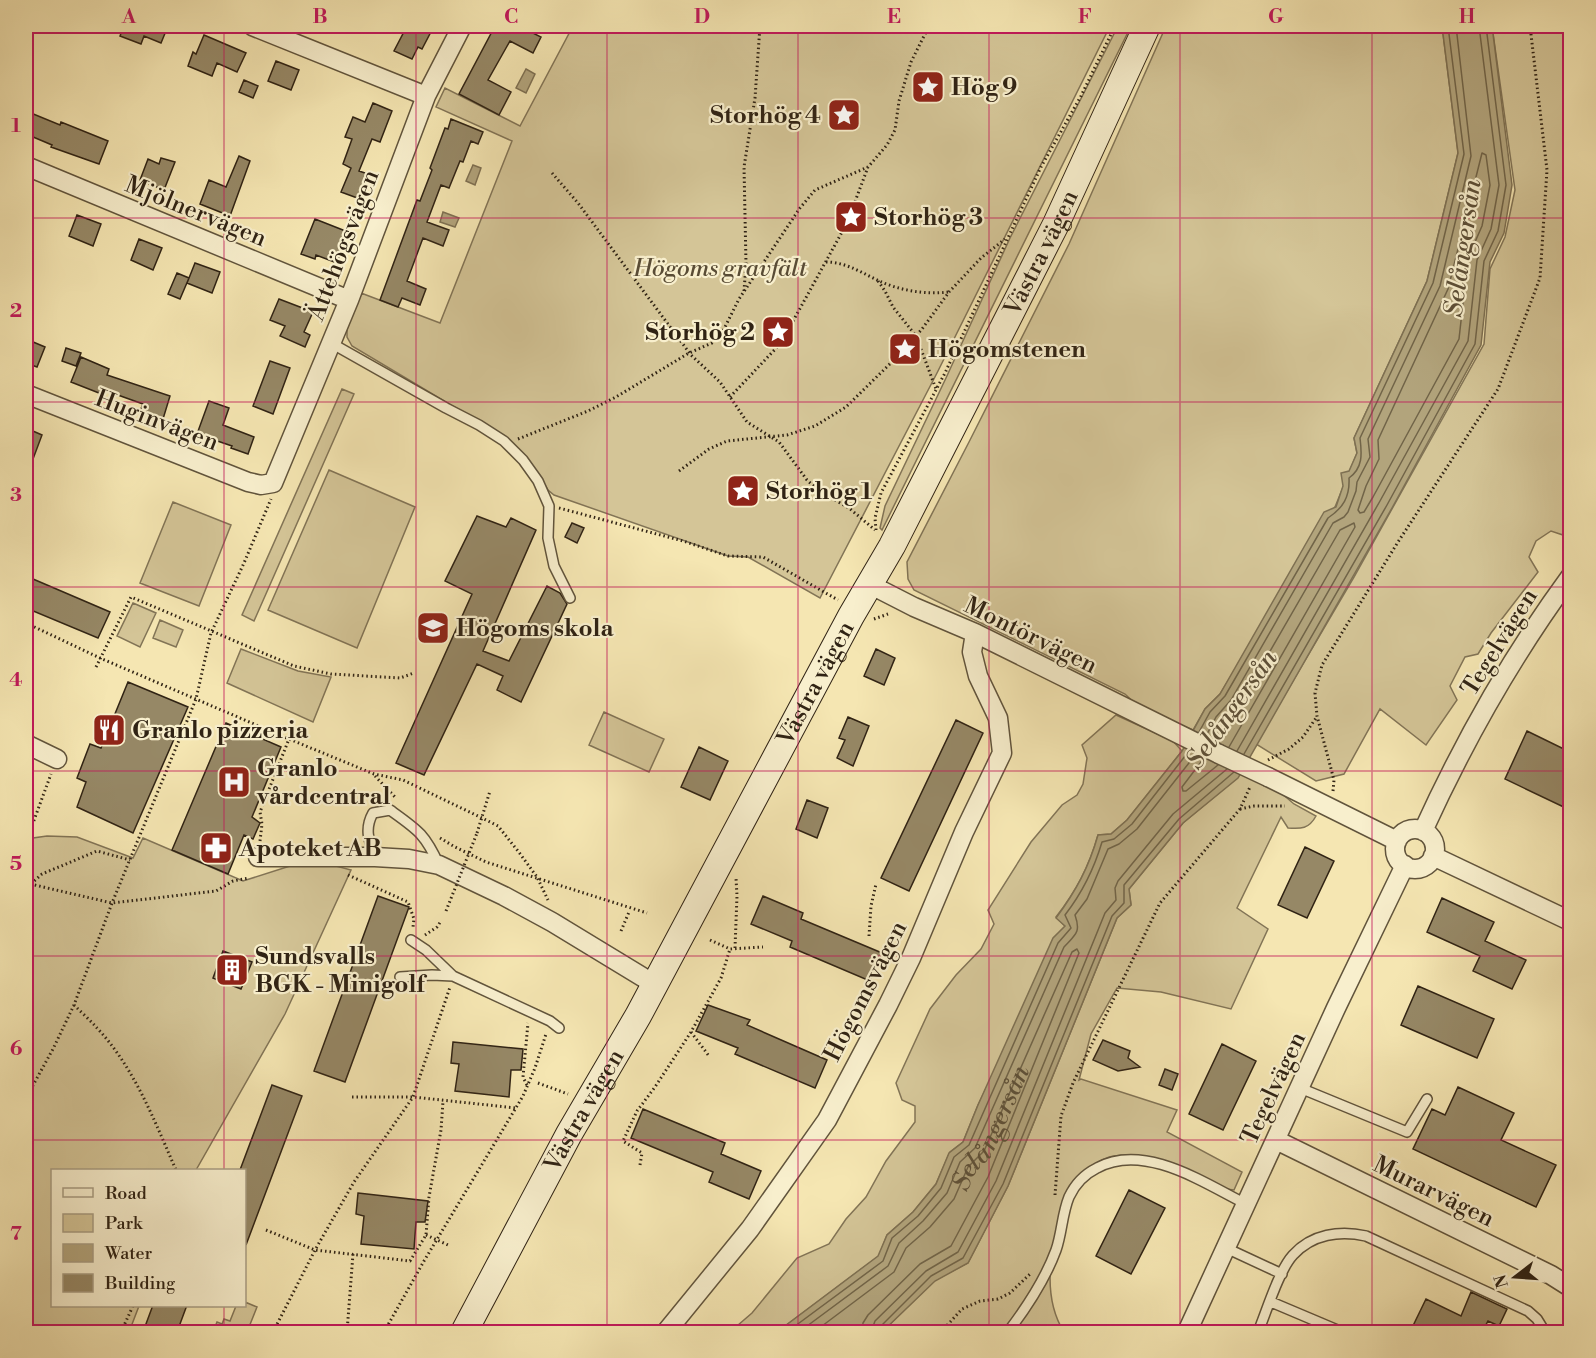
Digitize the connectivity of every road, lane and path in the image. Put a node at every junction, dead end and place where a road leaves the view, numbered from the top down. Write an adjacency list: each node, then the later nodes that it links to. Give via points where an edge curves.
1 (252, 26): 8 (street)
2 (462, 26): 8 (street, Ättehögsvägen)
3 (760, 26): 16 (path, via 744,168)
4 (929, 26): 10 (path, via 911,62 895,130)
5 (1115, 26): 12 (path)
6 (1148, 26): 30 (street, Västra vägen, via 1056,224)
7 (1530, 26): 40 (path, via 1547,170 1540,278 1498,389 1322,665 1315,693)
8 (426, 96): 17 (street, Ättehögsvägen)
9 (26, 166): 17 (street, Mjölnervägen)
10 (868, 166): 13 (path, via 847,224); 16 (path, via 816,190)
11 (552, 172): 20 (path)
12 (1006, 238): 15 (path); 21 (path)
13 (826, 262): 14 (path, via 847,266); 23 (path, via 781,343)
14 (876, 280): 15 (path, via 923,293); 18 (path)
15 (949, 292): 18 (path)
16 (744, 293): 20 (path, via 721,335)
17 (349, 300): 19 (street, Ättehögsvägen)
18 (916, 336): 21 (path); 24 (path, via 846,407 815,426)
19 (331, 343): 25 (lane); 27 (street, Ättehögsvägen)
20 (689, 353): 23 (path); 25 (path, via 588,411)
21 (936, 389): 24 (path, via 881,493 876,531 849,508 819,491 779,442)
22 (26, 394): 27 (street, Huginvägen, via 248,482)
23 (730, 397): 24 (path, via 747,422)
24 (770, 437): 26 (path, via 727,441)
25 (506, 444): 28 (lane, via 538,481)
26 (679, 471)
27 (273, 483): 34 (path, via 270,504)
28 (549, 506): 31 (lane, via 548,538 554,566); 32 (path, via 728,556 763,557)
29 (1570, 577): 52 (street, Tegelvägen, via 1509,666 1454,764)
30 (869, 584): 35 (street, Montörvägen); 85 (street, Västra vägen)
31 (570, 598)
32 (843, 603)
33 (26, 623): 36 (path)
34 (211, 633): 36 (path, via 130,597); 38 (path, via 294,666 331,674 400,678); 39 (path)
35 (975, 633): 45 (street, Montörvägen, bridge); 124 (street, Högomsvägen, via 972,652 978,676 998,718 1002,753 911,958 827,1120 750,1229)
36 (100, 658): 37 (path); 39 (path)
37 (96, 667)
38 (414, 673)
39 (196, 699): 41 (path); 60 (path)
40 (1317, 716): 45 (path, via 1303,737); 46 (path)
41 (289, 739): 44 (path); 57 (path, via 260,812)
42 (26, 744): 43 (street)
43 (57, 759): 55 (path)
44 (374, 774): 49 (path); 51 (path, via 403,780)
45 (1261, 774): 48 (street); 50 (path)
46 (1334, 788)
47 (490, 791): 51 (path)
48 (1304, 794): 50 (path, via 1283,806); 54 (street)
49 (399, 802)
50 (1240, 808): 105 (path, via 1160,903 1073,1083 1061,1116)
51 (482, 818): 64 (path, via 498,826); 70 (path, bridge)
52 (1423, 831): 54 (street, via 1406,831); 56 (street, via 1434,842)
53 (438, 836): 64 (path, via 486,862)
54 (1397, 841): 62 (street, via 1396,855)
55 (26, 842)
56 (1433, 856): 62 (street, via 1418,868); 74 (street)
57 (258, 857): 58 (street)
58 (317, 857): 59 (street); 78 (path, via 408,902 414,919)
59 (375, 857): 61 (street); 61 (lane, via 367,834 369,822 374,813 390,810 428,841)
60 (130, 860): 67 (path, via 97,850 42,874); 69 (path)
61 (439, 865): 75 (street)
62 (1405, 865): 94 (street, Tegelvägen)
63 (735, 874): 82 (path)
64 (537, 877): 72 (path); 75 (path, via 552,909)
65 (249, 878): 69 (path, via 216,891)
66 (26, 883): 67 (path)
67 (31, 884): 69 (path)
68 (876, 884): 77 (path)
69 (112, 903): 86 (path)
70 (446, 911)
71 (628, 912): 76 (path)
72 (647, 913)
73 (441, 921): 78 (path)
74 (1570, 921)
75 (552, 922): 85 (street)
76 (621, 931)
77 (868, 936)
78 (411, 940): 83 (lane)
79 (710, 940): 81 (path)
80 (763, 947): 82 (path)
81 (730, 948): 82 (path); 90 (path, via 721,978)
82 (735, 948)
83 (453, 976): 84 (lane); 87 (lane); 97 (path)
84 (400, 977)
85 (654, 984): 123 (street, Västra vägen, via 569,1134)
86 (74, 1005): 98 (path); 104 (path, via 118,1054)
87 (530, 1013): 88 (lane); 93 (path, via 523,1065)
88 (550, 1021): 89 (lane); 93 (path)
89 (559, 1028)
90 (691, 1032): 91 (path); 103 (path, via 636,1110 623,1141 642,1153)
91 (709, 1056)
92 (538, 1083): 95 (path)
93 (527, 1085): 101 (path)
94 (1300, 1088): 99 (lane, via 1407,1132); 102 (street, Tegelvägen)
95 (568, 1094)
96 (352, 1097): 97 (path)
97 (413, 1097): 100 (path); 112 (path, via 354,1182)
98 (26, 1098)
99 (1427, 1099)
100 (443, 1101): 101 (path); 108 (path)
101 (516, 1108): 109 (path)
102 (1276, 1140): 106 (street, Tegelvägen); 116 (street, Murarvägen)
103 (640, 1165)
104 (176, 1169)
105 (1053, 1202)
106 (1246, 1204): 111 (street, Tegelvägen); 126 (lane, via 1174,1168 1136,1159 1103,1164 1089,1172 1070,1195 1045,1276)
107 (266, 1230): 112 (path)
108 (426, 1235): 109 (path); 113 (path, via 410,1261)
109 (438, 1240): 110 (path); 122 (path)
110 (448, 1245)
111 (1226, 1248): 115 (lane); 127 (street, Tegelvägen)
112 (315, 1250): 113 (path); 120 (path)
113 (352, 1254): 121 (path)
114 (1034, 1268): 125 (path, via 1010,1293 962,1310)
115 (1282, 1274): 117 (lane); 130 (lane, via 1292,1256 1314,1240 1348,1232 1366,1236 1528,1311)
116 (1570, 1287)
117 (1271, 1302): 128 (lane); 129 (lane)
118 (132, 1307): 119 (path)
119 (121, 1332)
120 (273, 1332)
121 (347, 1332)
122 (384, 1332)
123 (465, 1332)
124 (666, 1332)
125 (942, 1332)
126 (1008, 1332)
127 (1186, 1332)
128 (1258, 1332)
129 (1342, 1332)
130 (1545, 1332)

